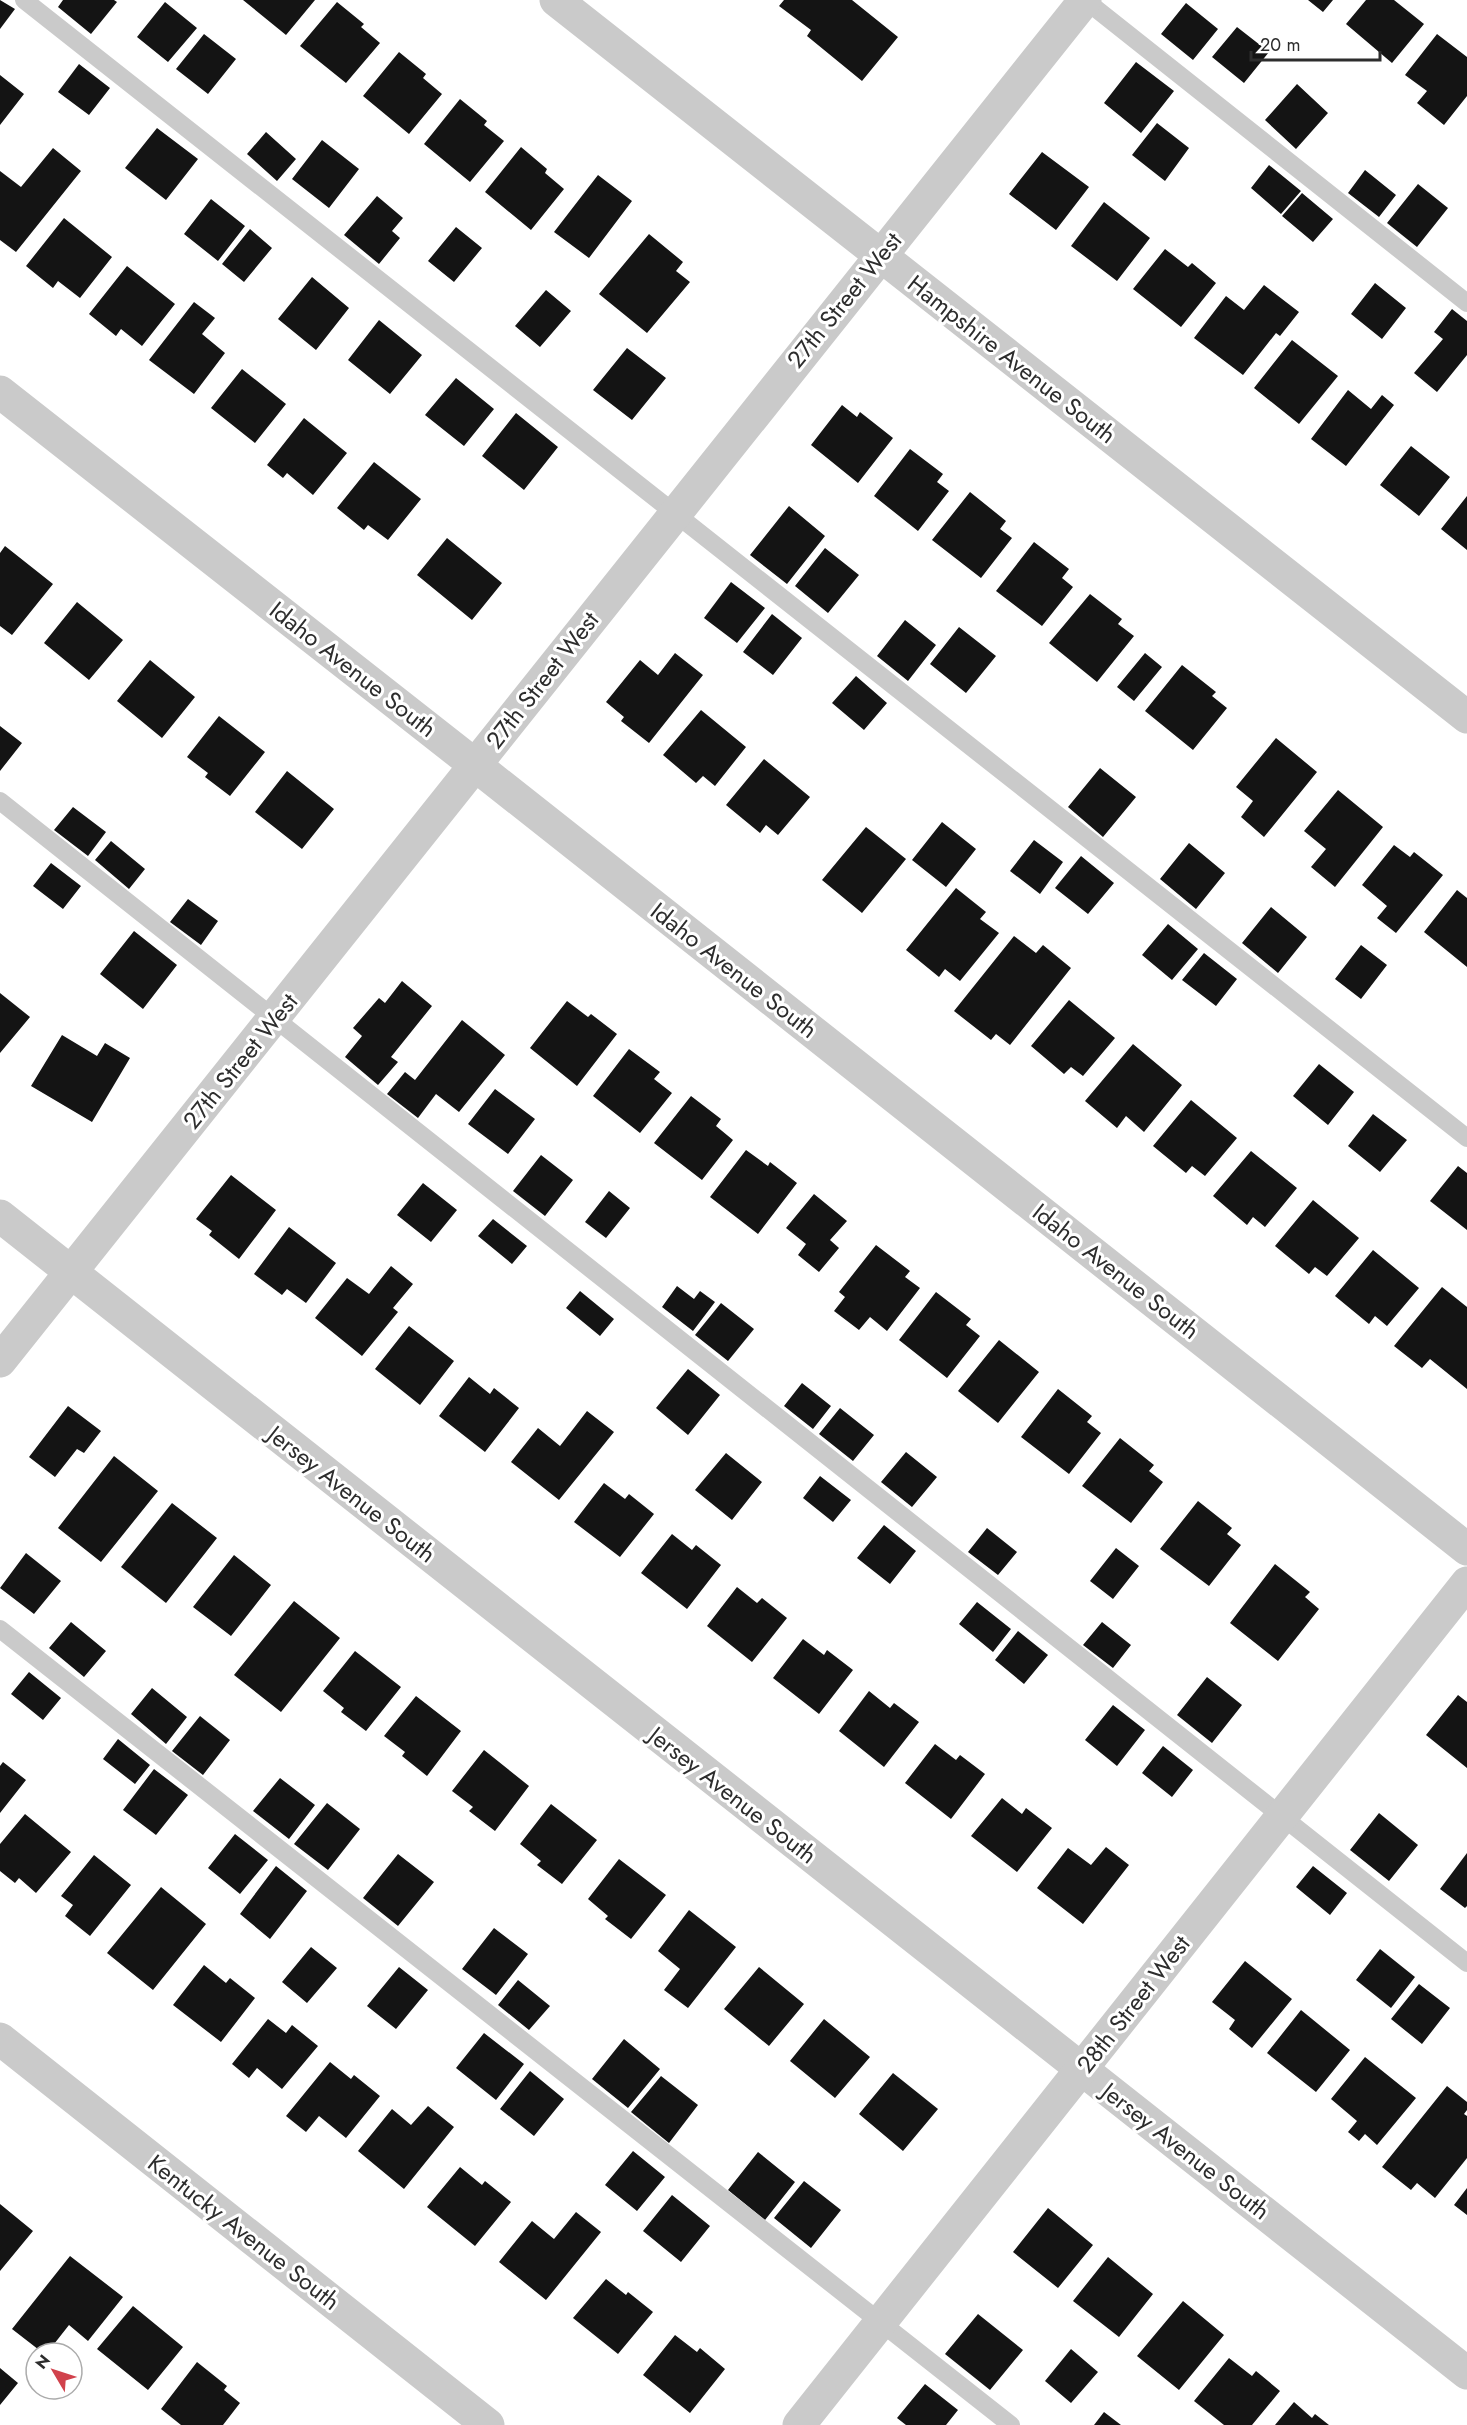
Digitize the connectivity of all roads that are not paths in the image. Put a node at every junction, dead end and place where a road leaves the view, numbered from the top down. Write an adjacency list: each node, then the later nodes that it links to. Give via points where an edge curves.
1 (24, 0): 7 (lane)
2 (556, 0): 4 (street, Hampshire Avenue South)
3 (1085, 0): 4 (street, 27th Street West); 5 (lane)
4 (880, 255): 7 (street, 27th Street West); 8 (street, Hampshire Avenue South)
5 (1467, 303)
6 (0, 392): 9 (street, Idaho Avenue South)
7 (673, 514): 9 (street, 27th Street West); 12 (lane)
8 (1467, 717)
9 (475, 765): 11 (street, 27th Street West); 16 (street, Idaho Avenue South)
10 (0, 801): 11 (lane)
11 (274, 1019): 14 (street, 27th Street West); 19 (lane)
12 (1467, 1138)
13 (0, 1216): 14 (street, Jersey Avenue South)
14 (71, 1272): 15 (street, 27th Street West); 22 (street, Jersey Avenue South)
15 (0, 1361)
16 (1467, 1549)
17 (1467, 1583): 19 (street, 28th Street West)
18 (0, 1629): 23 (lane)
19 (1281, 1816): 20 (lane); 22 (street, 28th Street West)
20 (1467, 1963)
21 (0, 2039): 25 (street, Kentucky Avenue South)
22 (1081, 2069): 23 (street, 28th Street West); 24 (street, Jersey Avenue South)
23 (881, 2322): 26 (street, 28th Street West); 27 (lane)
24 (1467, 2373)
25 (488, 2425)
26 (799, 2425)
27 (1011, 2425)

